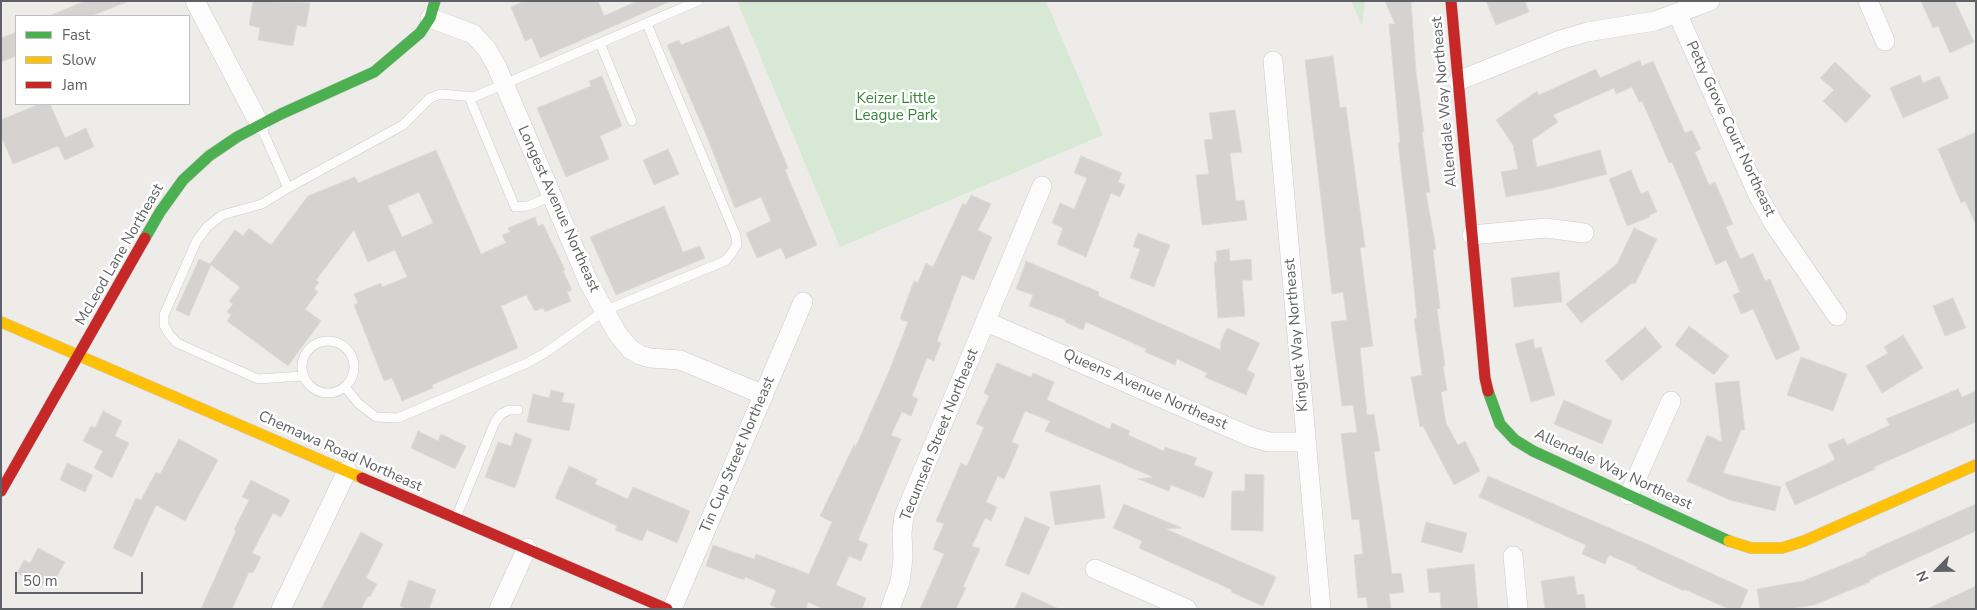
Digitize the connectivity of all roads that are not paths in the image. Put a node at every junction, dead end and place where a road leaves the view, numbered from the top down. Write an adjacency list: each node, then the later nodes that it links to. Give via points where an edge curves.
1 (195, 1): 16 (street)
2 (698, 1): 8 (lane)
3 (1451, 1): 12 (street, Allendale Way Northeast)
4 (1710, 1): 7 (street)
5 (1868, 1): 9 (street)
6 (433, 9): 13 (street, Longest Avenue Northeast, via 473,34 487,49); 16 (street, McLeod Lane Northeast, via 420,33 374,72)
7 (1678, 15): 12 (street, via 1560,40); 24 (street, Petty Grove Court Northeast, via 1758,195)
8 (646, 24): 10 (lane); 23 (lane, via 736,236 737,245 725,261)
9 (1886, 41)
10 (600, 43): 13 (lane); 15 (lane)
11 (1273, 61): 33 (street, Kinglet Way Northeast)
12 (1458, 81): 21 (street, Allendale Way Northeast)
13 (504, 85): 14 (lane, via 474,98); 19 (street, Longest Avenue Northeast)
14 (469, 97): 18 (lane, via 441,94 430,98 403,125); 19 (lane, via 515,207 528,206)
15 (632, 121)
16 (260, 125): 18 (lane); 27 (street, McLeod Lane Northeast, via 209,156 183,180 160,212)
17 (1042, 186): 26 (street, Tecumseh Street Northeast)
18 (288, 188): 28 (lane, via 262,204 222,215 207,227 196,242 164,315 164,325 177,343 258,379)
19 (552, 196): 23 (street, Longest Avenue Northeast)
20 (1584, 233): 21 (street, via 1546,228)
21 (1472, 235): 37 (street, Allendale Way Northeast, via 1485,378 1500,424 1533,452)
22 (803, 302): 30 (street, Tin Cup Street Northeast)
23 (604, 311): 29 (lane, via 527,363 398,418 376,416 359,404); 30 (street, Longest Avenue Northeast, via 630,349 640,355 680,360)
24 (1837, 316)
25 (1, 322): 27 (street, Chemawa Road Northeast)
26 (987, 322): 33 (street, Queens Avenue Northeast, via 1251,437 1269,442); 46 (street, Tecumseh Street Northeast, via 904,516 900,582)
27 (80, 354): 35 (street, Chemawa Road Northeast); 36 (street, McLeod Lane Northeast)
28 (303, 376): 29 (lane, via 313,389 321,393 338,392); 29 (lane, via 302,360 312,346 329,340 338,342 351,354 354,363 351,380)
29 (345, 387)
30 (764, 395): 45 (street, Tin Cup Street Northeast)
31 (1671, 401): 37 (street)
32 (518, 410): 38 (lane, via 501,414 495,422)
33 (1306, 442): 48 (street, Kinglet Way Northeast)
34 (1976, 465): 37 (street, Allendale Way Northeast, via 1782,548 1751,548 1726,540)
35 (347, 471): 38 (street, Chemawa Road Northeast); 42 (street)
36 (1, 491)
37 (1629, 495)
38 (456, 518): 39 (street, Chemawa Road Northeast)
39 (527, 548): 43 (street); 44 (street, Chemawa Road Northeast)
40 (1513, 556): 49 (street)
41 (1095, 568): 47 (street)
42 (281, 609)
43 (499, 609)
44 (667, 609)
45 (672, 609)
46 (890, 609)
47 (1187, 609)
48 (1321, 609)
49 (1518, 609)

